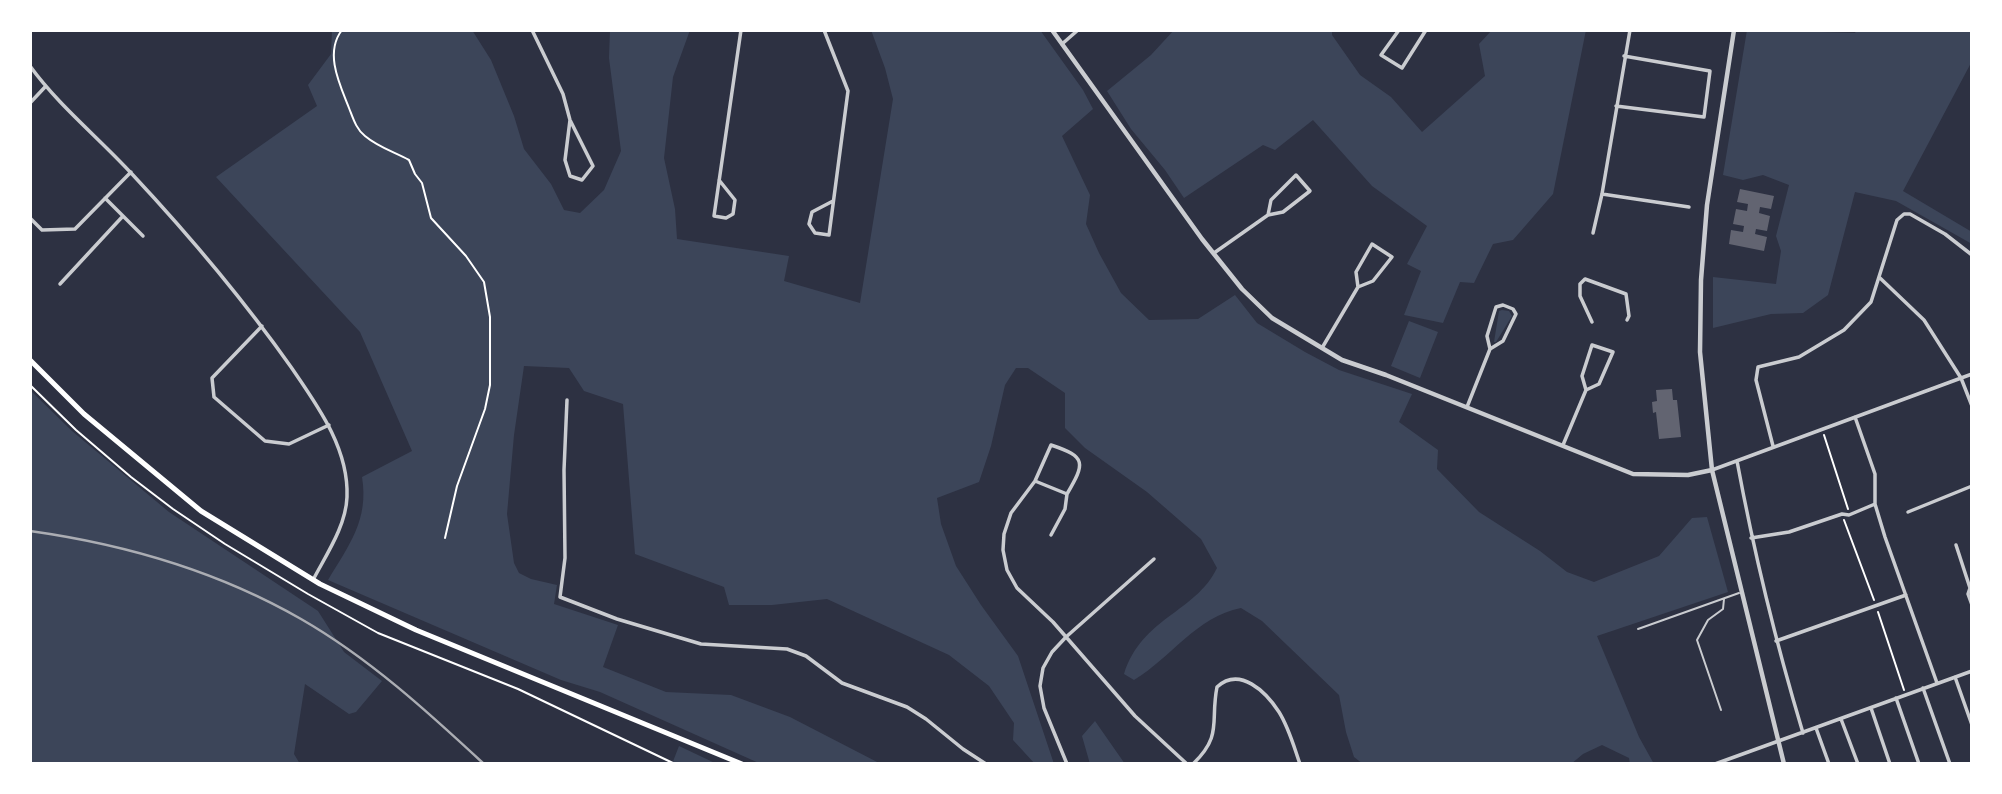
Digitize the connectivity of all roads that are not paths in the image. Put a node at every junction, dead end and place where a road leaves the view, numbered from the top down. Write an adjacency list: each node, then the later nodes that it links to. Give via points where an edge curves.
1 (532, 30): 16 (street, via 563,94)
2 (741, 30): 18 (street)
3 (824, 30): 21 (street, via 848,91)
4 (1052, 30): 10 (street)
5 (1077, 30): 10 (street)
6 (1399, 30): 7 (street, via 1381,55 1402,68)
7 (1426, 30)
8 (1630, 30): 11 (street)
9 (1734, 30): 50 (street, via 1710,179 1701,281 1700,352)
10 (1062, 44): 28 (street)
11 (1625, 56): 15 (street); 15 (street, via 1710,71 1704,117)
12 (30, 66): 13 (street)
13 (45, 87): 14 (street); 17 (street)
14 (30, 103)
15 (1616, 106): 19 (street)
16 (570, 120): 16 (street, via 593,166 582,180 570,176 565,160)
17 (131, 172): 20 (street); 35 (street)
18 (719, 180): 18 (street, via 735,200 733,214 726,218 714,216)
19 (1602, 194): 22 (street); 26 (street)
20 (105, 198): 24 (street); 25 (street, via 75,229 42,230)
21 (833, 201): 21 (street, via 829,235 815,233 809,224 812,212)
22 (1689, 207)
23 (1268, 215): 23 (street, via 1271,200 1296,175 1310,191 1283,212); 28 (street)
24 (123, 216): 27 (street); 31 (street)
25 (30, 218)
26 (1593, 233)
27 (143, 236)
28 (1214, 253): 37 (street, via 1272,318)
29 (1972, 255): 30 (street, via 1945,234 1904,214 1897,220)
30 (1880, 278): 40 (street, via 1924,320); 48 (street, via 1871,302 1844,330 1799,357 1758,367 1756,380)
31 (61, 284)
32 (1358, 288): 32 (street, via 1356,272 1372,244 1392,257 1373,281); 37 (street)
33 (1627, 320): 34 (street, via 1626,294 1585,279 1579,289)
34 (1592, 322)
35 (262, 326): 46 (street); 46 (street, via 212,378 214,397 265,441 289,444)
36 (1490, 349): 36 (street, via 1487,335 1496,307 1513,309 1516,314 1503,341); 44 (street)
37 (1321, 350): 44 (street)
38 (30, 360): 60 (main road, via 84,414 201,511)
39 (1972, 374): 40 (street)
40 (1961, 378): 43 (street); 45 (street)
41 (1586, 390): 41 (street, via 1582,376 1592,345 1613,352 1599,384); 47 (street)
42 (567, 400): 81 (street, via 565,558 560,597 701,644 787,649 806,656 842,683 907,707)
43 (1972, 406)
44 (1466, 407): 47 (street)
45 (1855, 417): 48 (street); 54 (street, via 1875,474)
46 (329, 425): 60 (street, via 347,481 347,497 342,522)
47 (1563, 445): 50 (street, via 1633,474 1688,475)
48 (1773, 446): 49 (street)
49 (1737, 461): 50 (street); 57 (street)
50 (1712, 470): 61 (street)
51 (1035, 481): 53 (street); 53 (street, via 1051,445 1072,452 1080,470); 66 (street, via 1012,513 1003,550 1017,588)
52 (1972, 486): 55 (street)
53 (1068, 494): 56 (street)
54 (1875, 504): 57 (street, via 1789,532); 62 (street)
55 (1908, 512)
56 (1051, 535)
57 (1752, 538): 67 (street)
58 (1956, 545): 64 (street)
59 (1154, 559): 66 (street)
60 (313, 580): 80 (main road, via 415,630)
61 (1740, 593): 63 (lane); 79 (street)
62 (1906, 595): 67 (street); 70 (street)
63 (1724, 598): 65 (lane); 74 (lane, via 1723,610 1708,620 1696,640)
64 (1972, 605)
65 (1638, 629)
66 (1066, 638): 82 (street, via 1043,668 1040,686); 83 (street, via 1135,716)
67 (1776, 641): 78 (street)
68 (1972, 671): 69 (street)
69 (1955, 677): 70 (street); 76 (street)
70 (1937, 683): 71 (street)
71 (1923, 688): 72 (street); 92 (street)
72 (1896, 698): 73 (street); 91 (street)
73 (1871, 708): 75 (street); 90 (street)
74 (1721, 710)
75 (1841, 719): 77 (street); 89 (street)
76 (1972, 725)
77 (1816, 728): 78 (street); 88 (street)
78 (1803, 733): 79 (street)
79 (1778, 741): 86 (street); 87 (street)
80 (742, 764)
81 (986, 764)
82 (1067, 764)
83 (1187, 764)
84 (1194, 764): 85 (street, via 1213,739 1217,687 1234,677 1253,686 1279,713)
85 (1300, 764)
86 (1716, 764)
87 (1783, 764)
88 (1829, 764)
89 (1858, 764)
90 (1891, 764)
91 (1919, 764)
92 (1950, 764)

